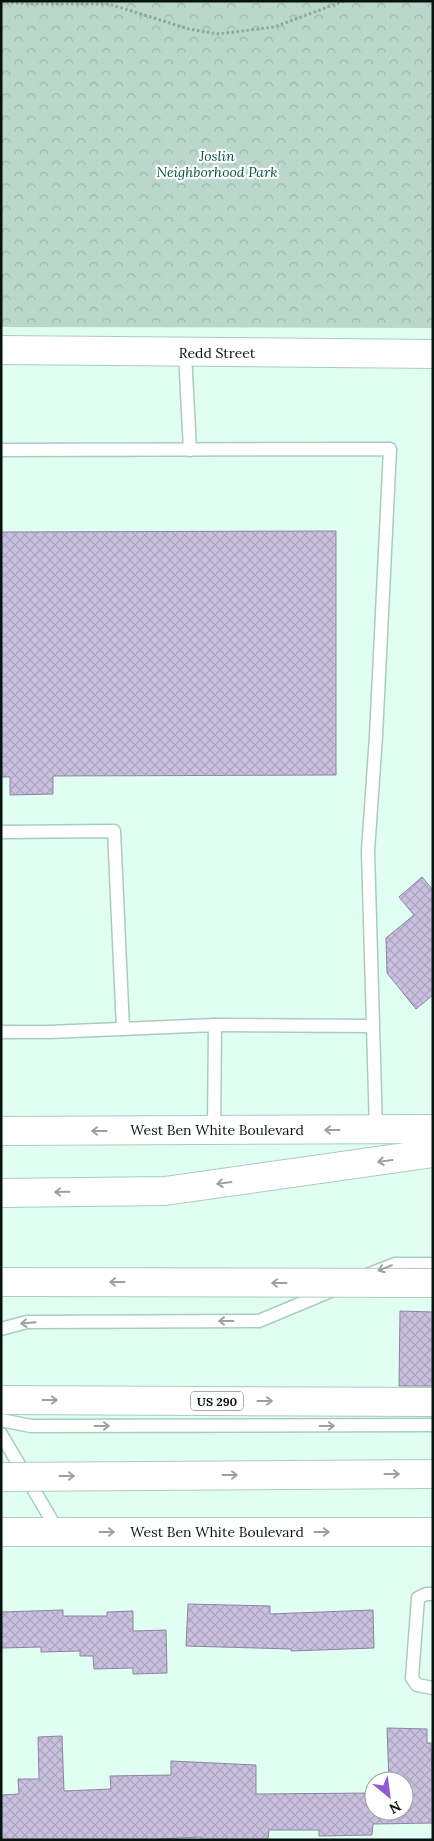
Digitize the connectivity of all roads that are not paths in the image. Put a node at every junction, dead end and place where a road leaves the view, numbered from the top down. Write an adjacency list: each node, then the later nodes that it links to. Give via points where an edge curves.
1 (1, 350): 2 (main road, Redd Street)
2 (185, 353): 3 (main road, Redd Street); 5 (lane)
3 (433, 354)
4 (1, 450): 5 (lane)
5 (190, 450): 8 (lane, via 390,449 368,851)
6 (1, 832): 9 (lane, via 114,831)
7 (215, 1025): 8 (lane); 9 (lane); 12 (lane)
8 (372, 1026): 13 (lane)
9 (123, 1029): 10 (lane)
10 (1, 1032)
11 (433, 1129): 13 (main road, West Ben White Boulevard)
12 (214, 1130): 13 (main road, West Ben White Boulevard, one-way to 12); 14 (main road, West Ben White Boulevard, one-way to 14)
13 (376, 1130)
14 (1, 1131)
15 (433, 1153): 16 (main road, one-way to 16, via 165,1191)
16 (1, 1193)
17 (433, 1264): 20 (lane, one-way to 20, via 395,1264 259,1321 27,1322)
18 (1, 1282): 19 (main road, one-way to 18, bridge)
19 (433, 1283)
20 (1, 1329)
21 (1, 1400): 22 (main road, US 290, one-way to 22)
22 (433, 1402)
23 (1, 1420): 24 (lane, one-way to 24, via 31,1426)
24 (433, 1425)
25 (1, 1434): 29 (lane)
26 (433, 1474): 27 (main road, one-way to 26, bridge)
27 (1, 1477)
28 (1, 1532): 29 (main road, West Ben White Boulevard)
29 (58, 1532): 30 (main road, West Ben White Boulevard, one-way to 30)
30 (433, 1532)
31 (433, 1594): 32 (lane, via 418,1598 412,1678 416,1685)
32 (433, 1688)

